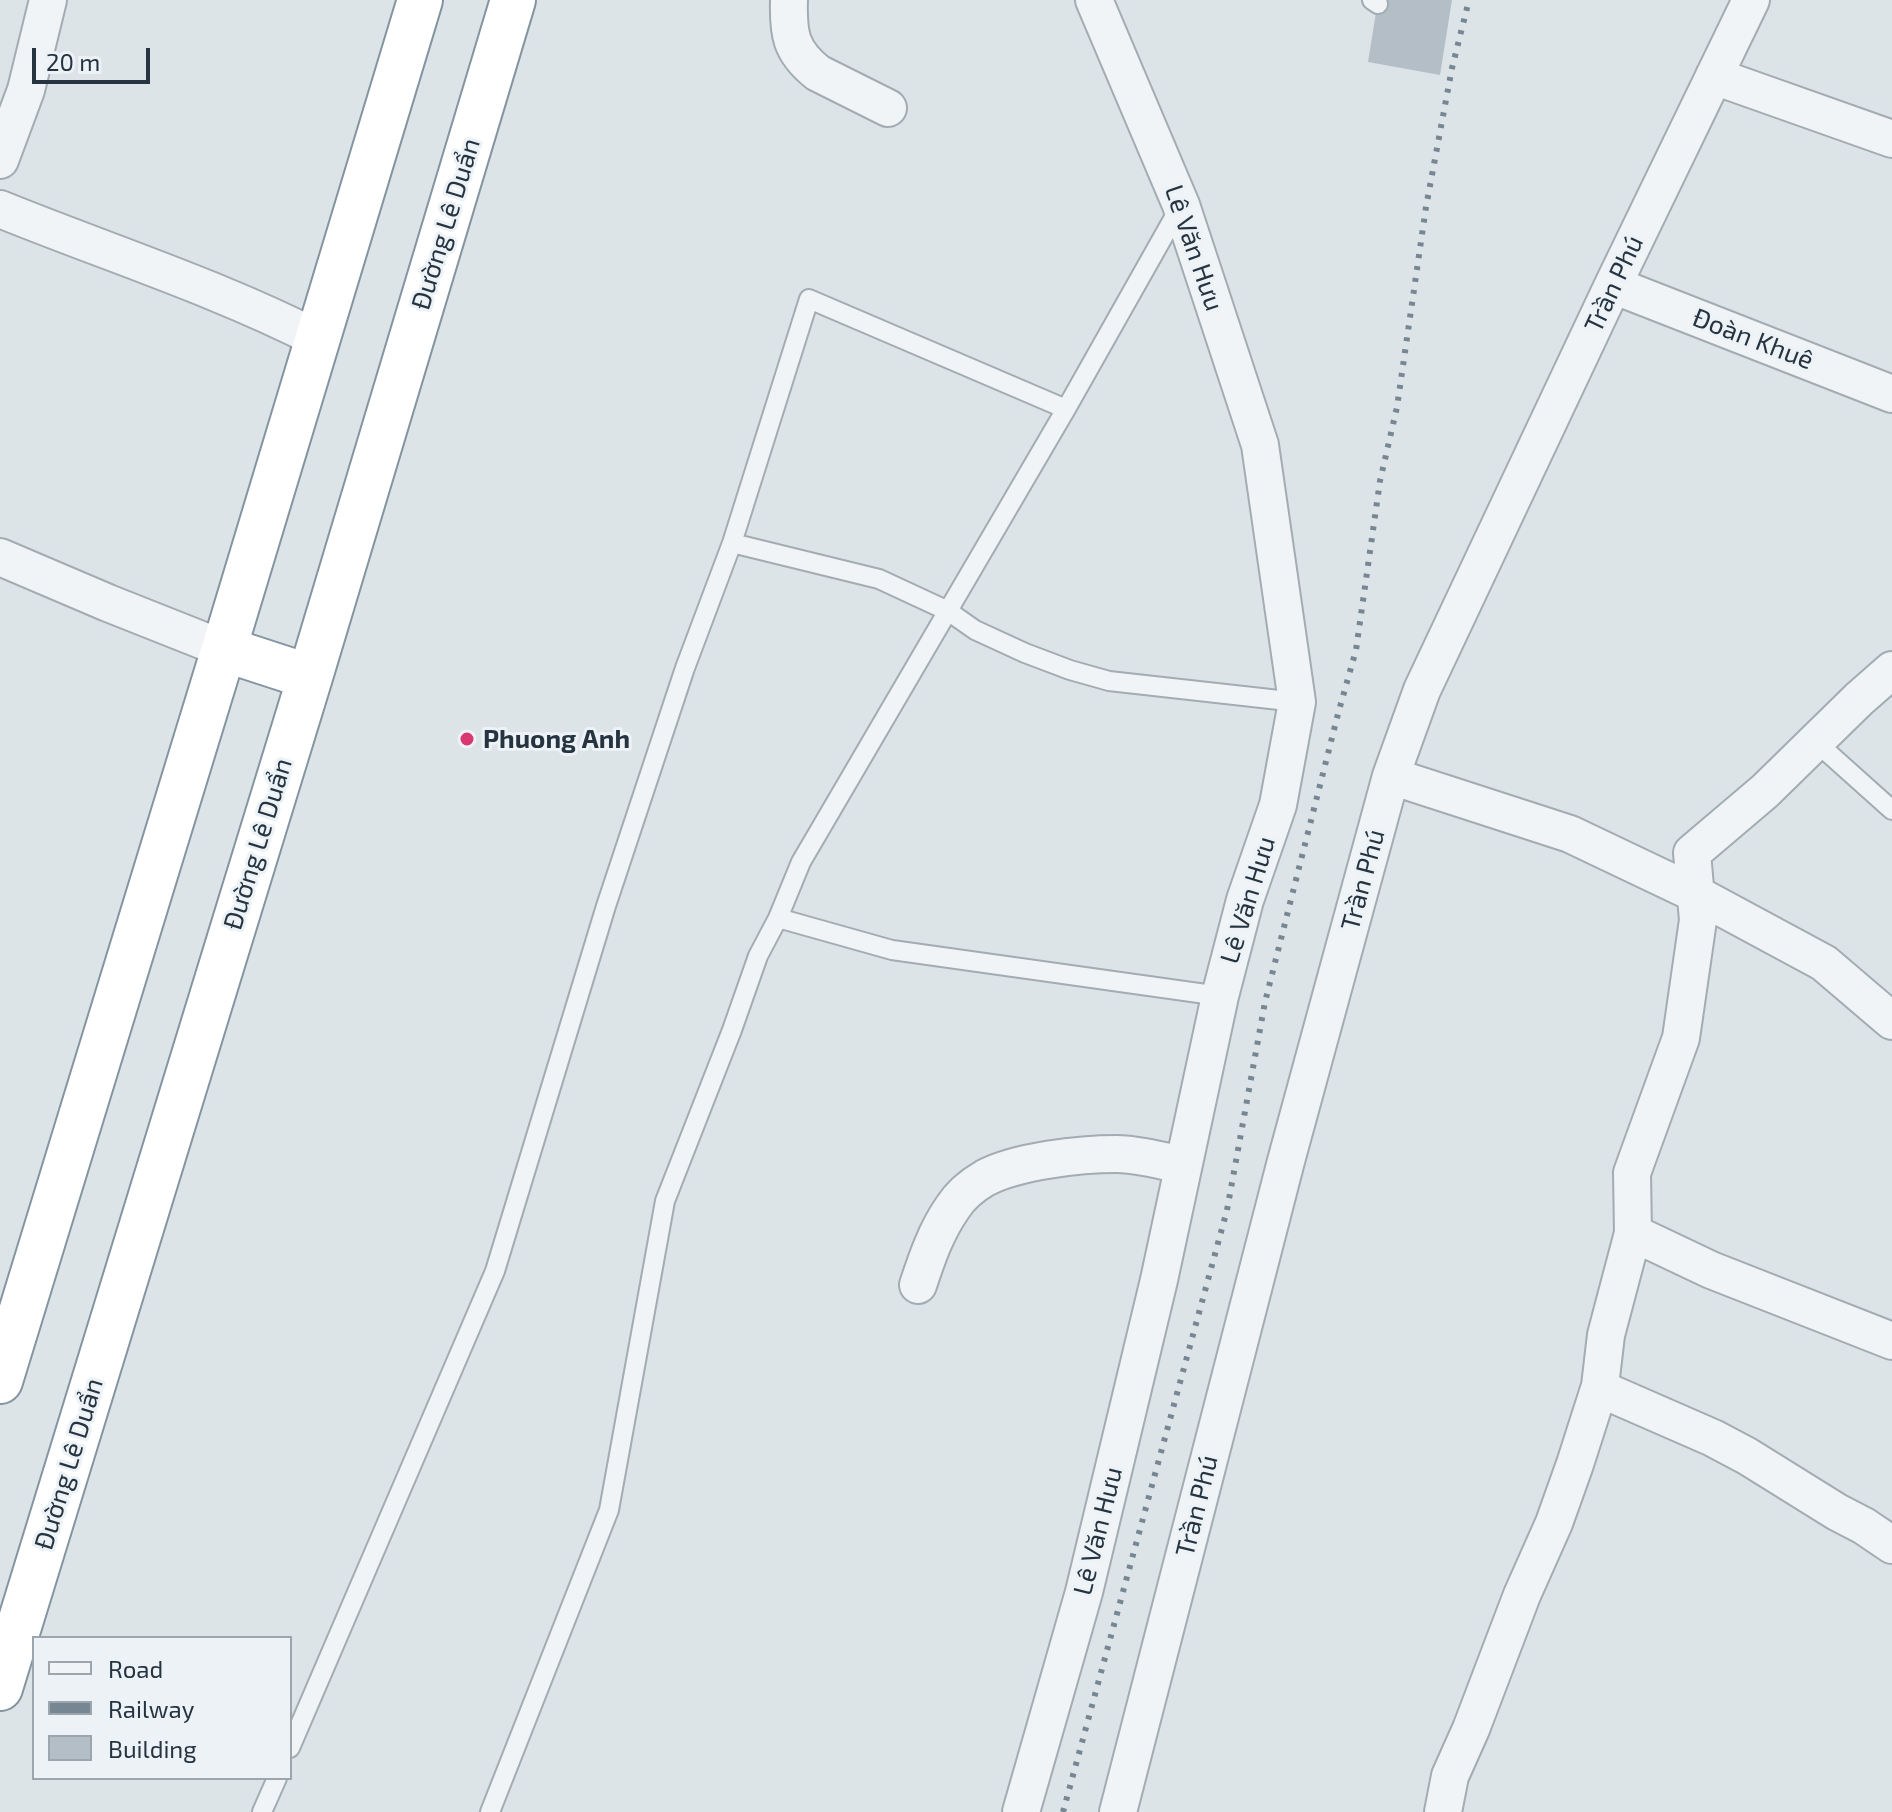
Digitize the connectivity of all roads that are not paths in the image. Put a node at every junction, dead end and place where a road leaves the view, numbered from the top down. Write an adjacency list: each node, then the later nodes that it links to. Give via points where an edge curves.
1 (48, 0): 10 (street, via 32,69)
2 (420, 0): 14 (highway)
3 (513, 0): 22 (highway, Đường Lê Duẩn)
4 (789, 0): 8 (street, via 789,29 808,65)
5 (1094, 0): 11 (street, Lê Văn Hưu)
6 (1751, 0): 7 (street, Trần Phú)
7 (1714, 76): 9 (street); 13 (street, Trần Phú)
8 (888, 108)
9 (1892, 139)
10 (0, 160)
11 (1181, 205): 16 (lane); 23 (street, Lê Văn Hưu, via 1260,445)
12 (0, 209): 14 (street, via 218,293)
13 (1613, 285): 15 (street, Đoàn Khuê); 25 (street, Trần Phú, via 1422,690)
14 (318, 339): 20 (highway)
15 (1892, 394)
16 (1066, 409): 17 (lane, via 809,299); 19 (lane)
17 (732, 543): 19 (lane, via 879,579); 39 (lane, via 611,891 495,1271)
18 (0, 557): 20 (street)
19 (948, 611): 23 (lane, via 1025,653 1109,681); 28 (lane, via 801,862)
20 (224, 649): 22 (highway); 35 (highway)
21 (1892, 670): 24 (street)
22 (310, 677): 38 (highway, Đường Lê Duẩn)
23 (1297, 702): 29 (street, Lê Văn Hưu, via 1278,805)
24 (1816, 742): 26 (lane); 27 (street, via 1692,853)
25 (1391, 776): 27 (street, via 1570,834); 44 (street, Trần Phú)
26 (1892, 810)
27 (1696, 894): 30 (street, via 1824,963); 32 (street, via 1698,920 1681,1038 1632,1173)
28 (778, 918): 29 (lane, via 892,950); 42 (lane, via 758,956 665,1201 609,1510)
29 (1220, 996): 31 (street, Lê Văn Hưu)
30 (1892, 1021)
31 (1183, 1165): 33 (street, via 1120,1154 1083,1156 1032,1163 985,1178 953,1205); 43 (street, Lê Văn Hưu, via 1084,1592)
32 (1633, 1233): 34 (street, via 1711,1270); 36 (street, via 1606,1335)
33 (918, 1285)
34 (1892, 1341)
35 (0, 1381)
36 (1600, 1386): 37 (street, via 1747,1456); 45 (street, via 1554,1523 1450,1776)
37 (1892, 1545)
38 (0, 1688)
39 (292, 1743)
40 (276, 1780): 41 (lane)
41 (262, 1812)
42 (490, 1812)
43 (1021, 1812)
44 (1118, 1812)
45 (1443, 1812)

